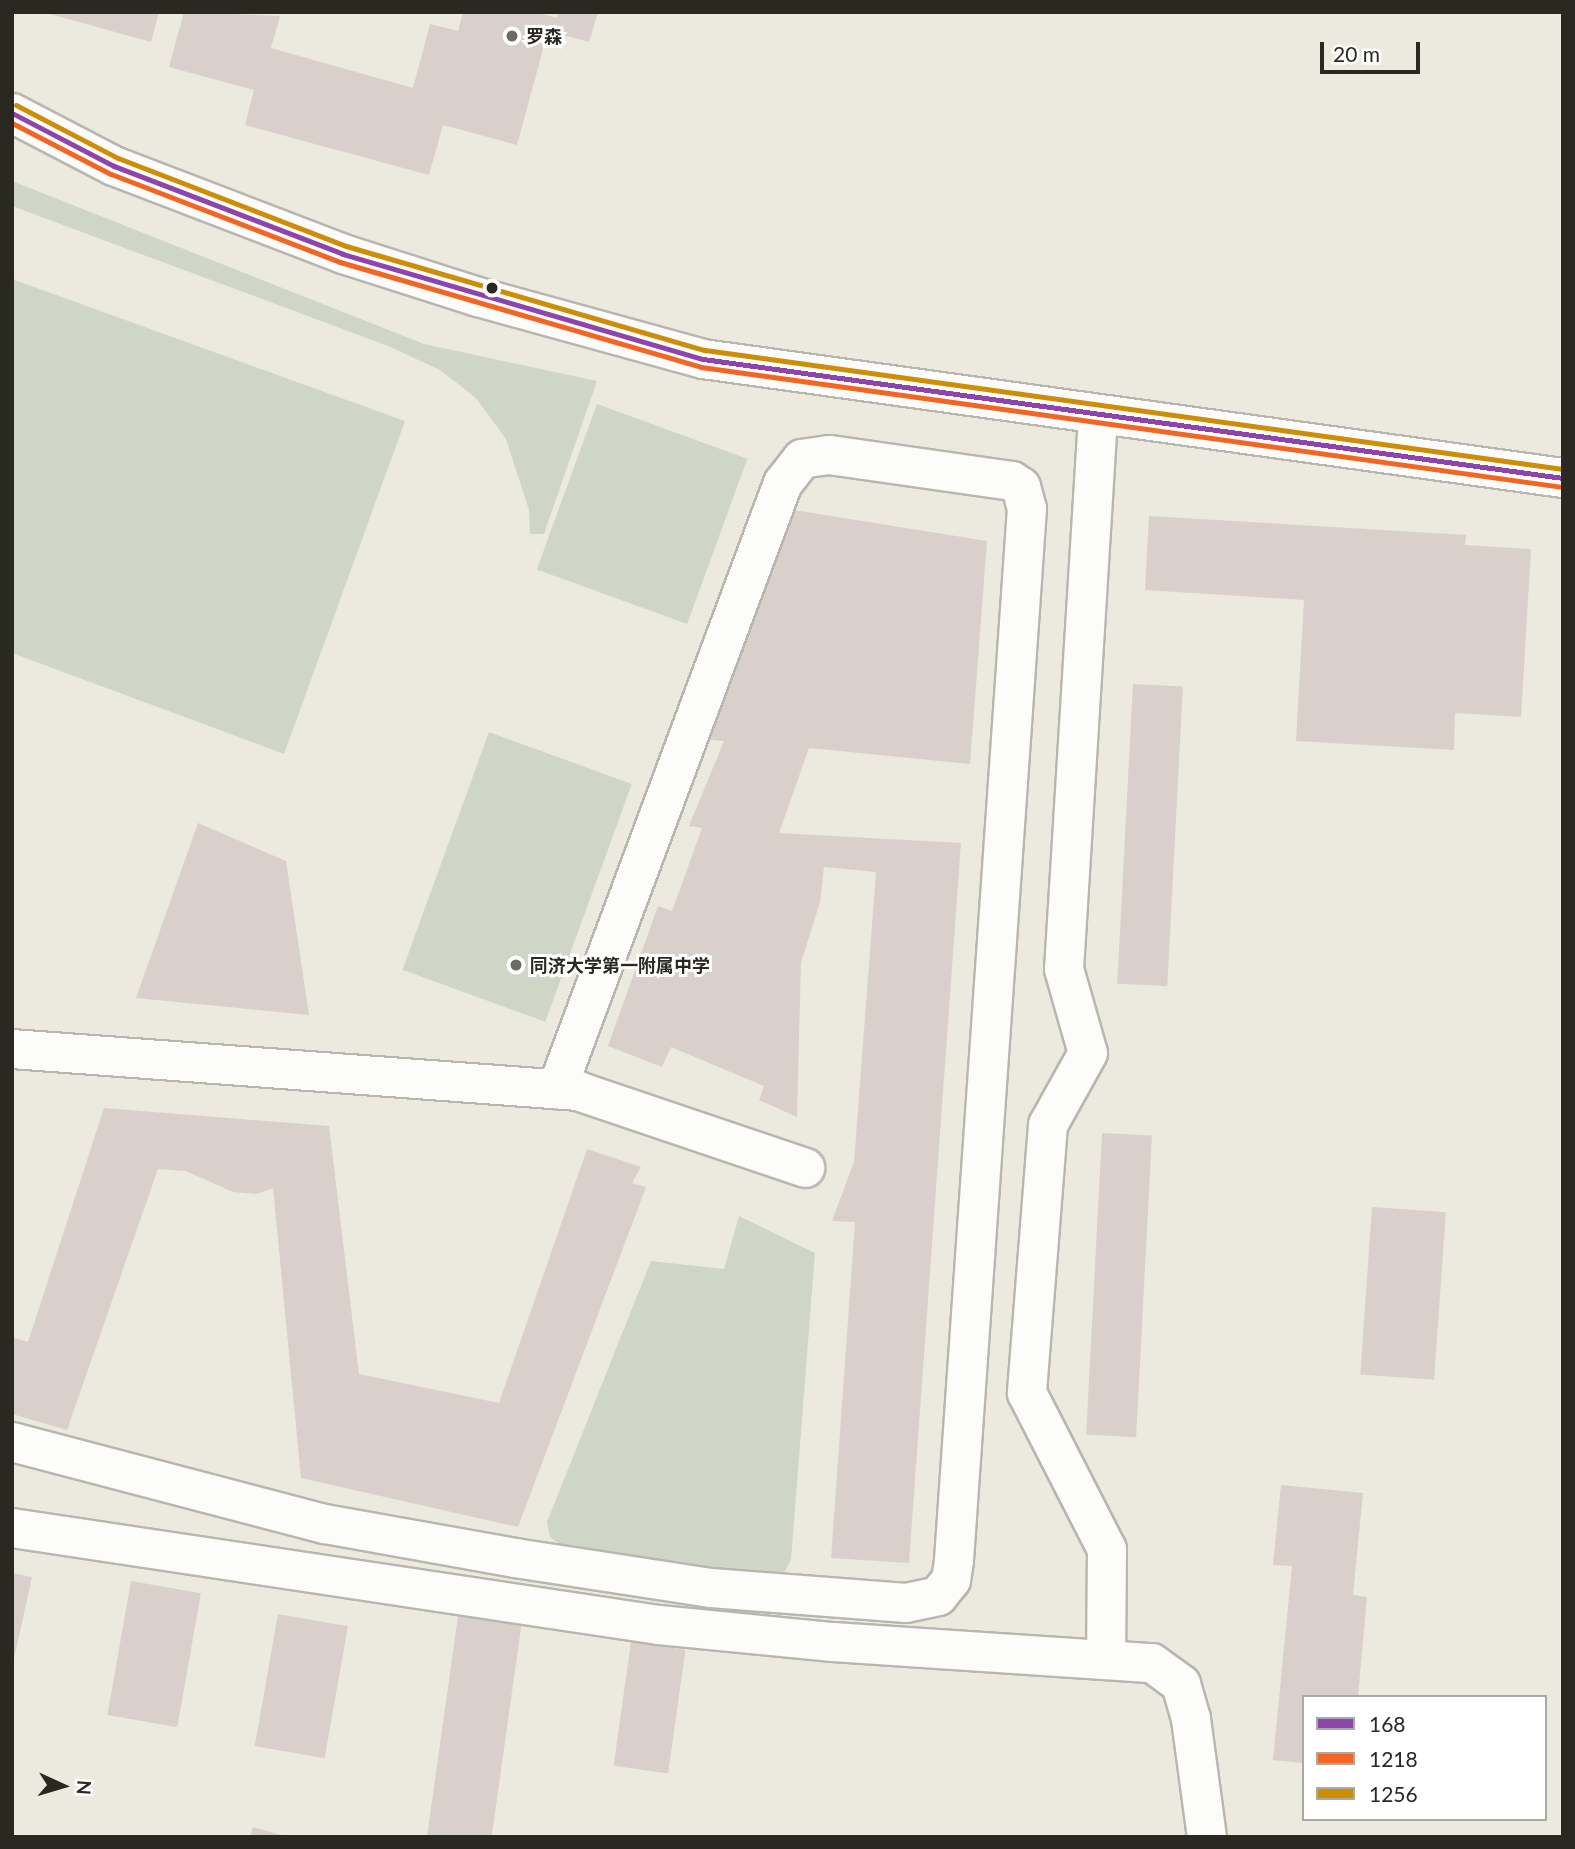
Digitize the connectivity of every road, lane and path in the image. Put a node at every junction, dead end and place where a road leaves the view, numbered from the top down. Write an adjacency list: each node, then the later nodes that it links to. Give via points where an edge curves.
1 (12, 113): 2 (street, via 114,166 343,254 478,297 703,359)
2 (1098, 417): 3 (street); 9 (street, via 1063,969 1088,1053 1048,1125 1027,1393 1107,1549)
3 (1563, 478)
4 (12, 1049): 5 (street)
5 (557, 1089): 6 (street, via 616,1102); 7 (street, via 783,483 795,467 802,459 829,455 1012,481 1021,487 1026,518 954,1560 951,1580 938,1596 905,1602 711,1588 515,1558 325,1524)
6 (805, 1168)
7 (12, 1442)
8 (12, 1528): 9 (street, via 659,1625 833,1642)
9 (1106, 1659): 10 (street, via 1152,1663 1181,1684 1191,1719)
10 (1207, 1837)

